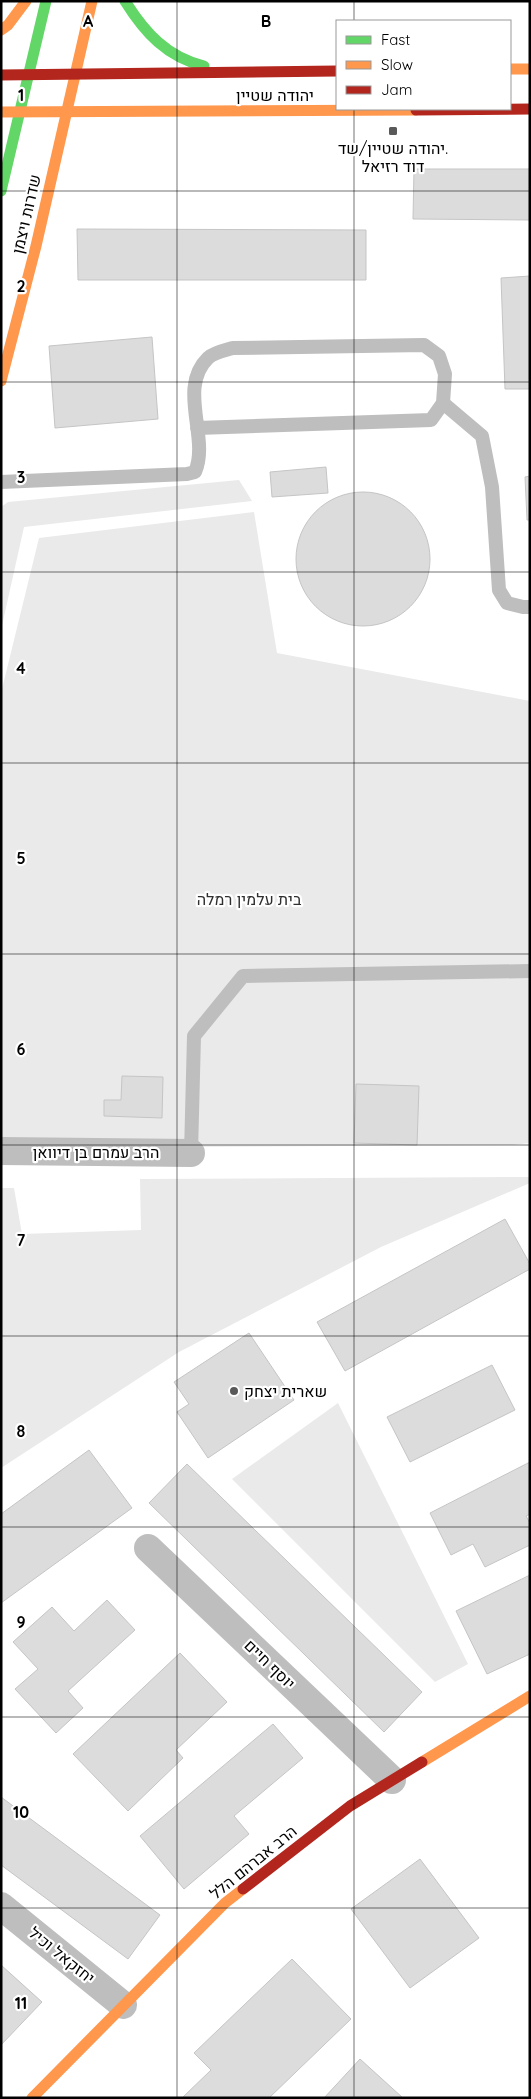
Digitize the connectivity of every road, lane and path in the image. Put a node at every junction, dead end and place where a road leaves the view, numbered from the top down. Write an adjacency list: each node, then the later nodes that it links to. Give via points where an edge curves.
1 (26, 1): 5 (main road)
2 (46, 1): 11 (main road, שדרות ויצמן)
3 (92, 1): 12 (main road, שדרות ויצמן)
4 (125, 1): 8 (main road, via 134,18 152,39 176,58 196,65)
5 (1, 30)
6 (511, 69): 7 (main road)
7 (530, 69)
8 (235, 71): 9 (main road, יהודה שטיין); 12 (main road, יהודה שטיין)
9 (336, 71)
10 (1, 75): 11 (main road, יהודה שטיין)
11 (29, 75): 12 (main road, יהודה שטיין); 17 (main road, שדרות ויצמן)
12 (75, 75): 18 (main road, שדרות ויצמן)
13 (511, 109): 14 (main road, יהודה שטיין)
14 (530, 109)
15 (375, 110): 18 (main road, יהודה שטיין)
16 (1, 112): 17 (main road, יהודה שטיין)
17 (20, 112): 18 (main road, יהודה שטיין); 19 (main road, שדרות ויצמן)
18 (66, 112): 20 (main road, שדרות ויצמן)
19 (1, 191)
20 (1, 381)
21 (443, 403): 22 (lane, via 431,420); 22 (lane, via 445,374 439,356 424,345 233,348 208,357 198,374 193,403); 24 (lane, via 482,436 492,486 499,590 507,603)
22 (197, 428): 23 (lane, via 200,462 195,472)
23 (1, 482)
24 (530, 606)
25 (530, 971): 27 (lane, via 243,976 194,1036)
26 (1, 1151): 27 (street, הרב עמרם בן דיוואן)
27 (191, 1153)
28 (148, 1548): 30 (street, יוסף חיים)
29 (530, 1696): 30 (main road, הרב אברהם הלל)
30 (392, 1780): 32 (main road, הרב אברהם הלל, via 343,1812 225,1903)
31 (1, 1906): 32 (street, יחזקאל וכיל)
32 (123, 2005): 33 (main road, הרב אברהם הלל)
33 (32, 2098)

